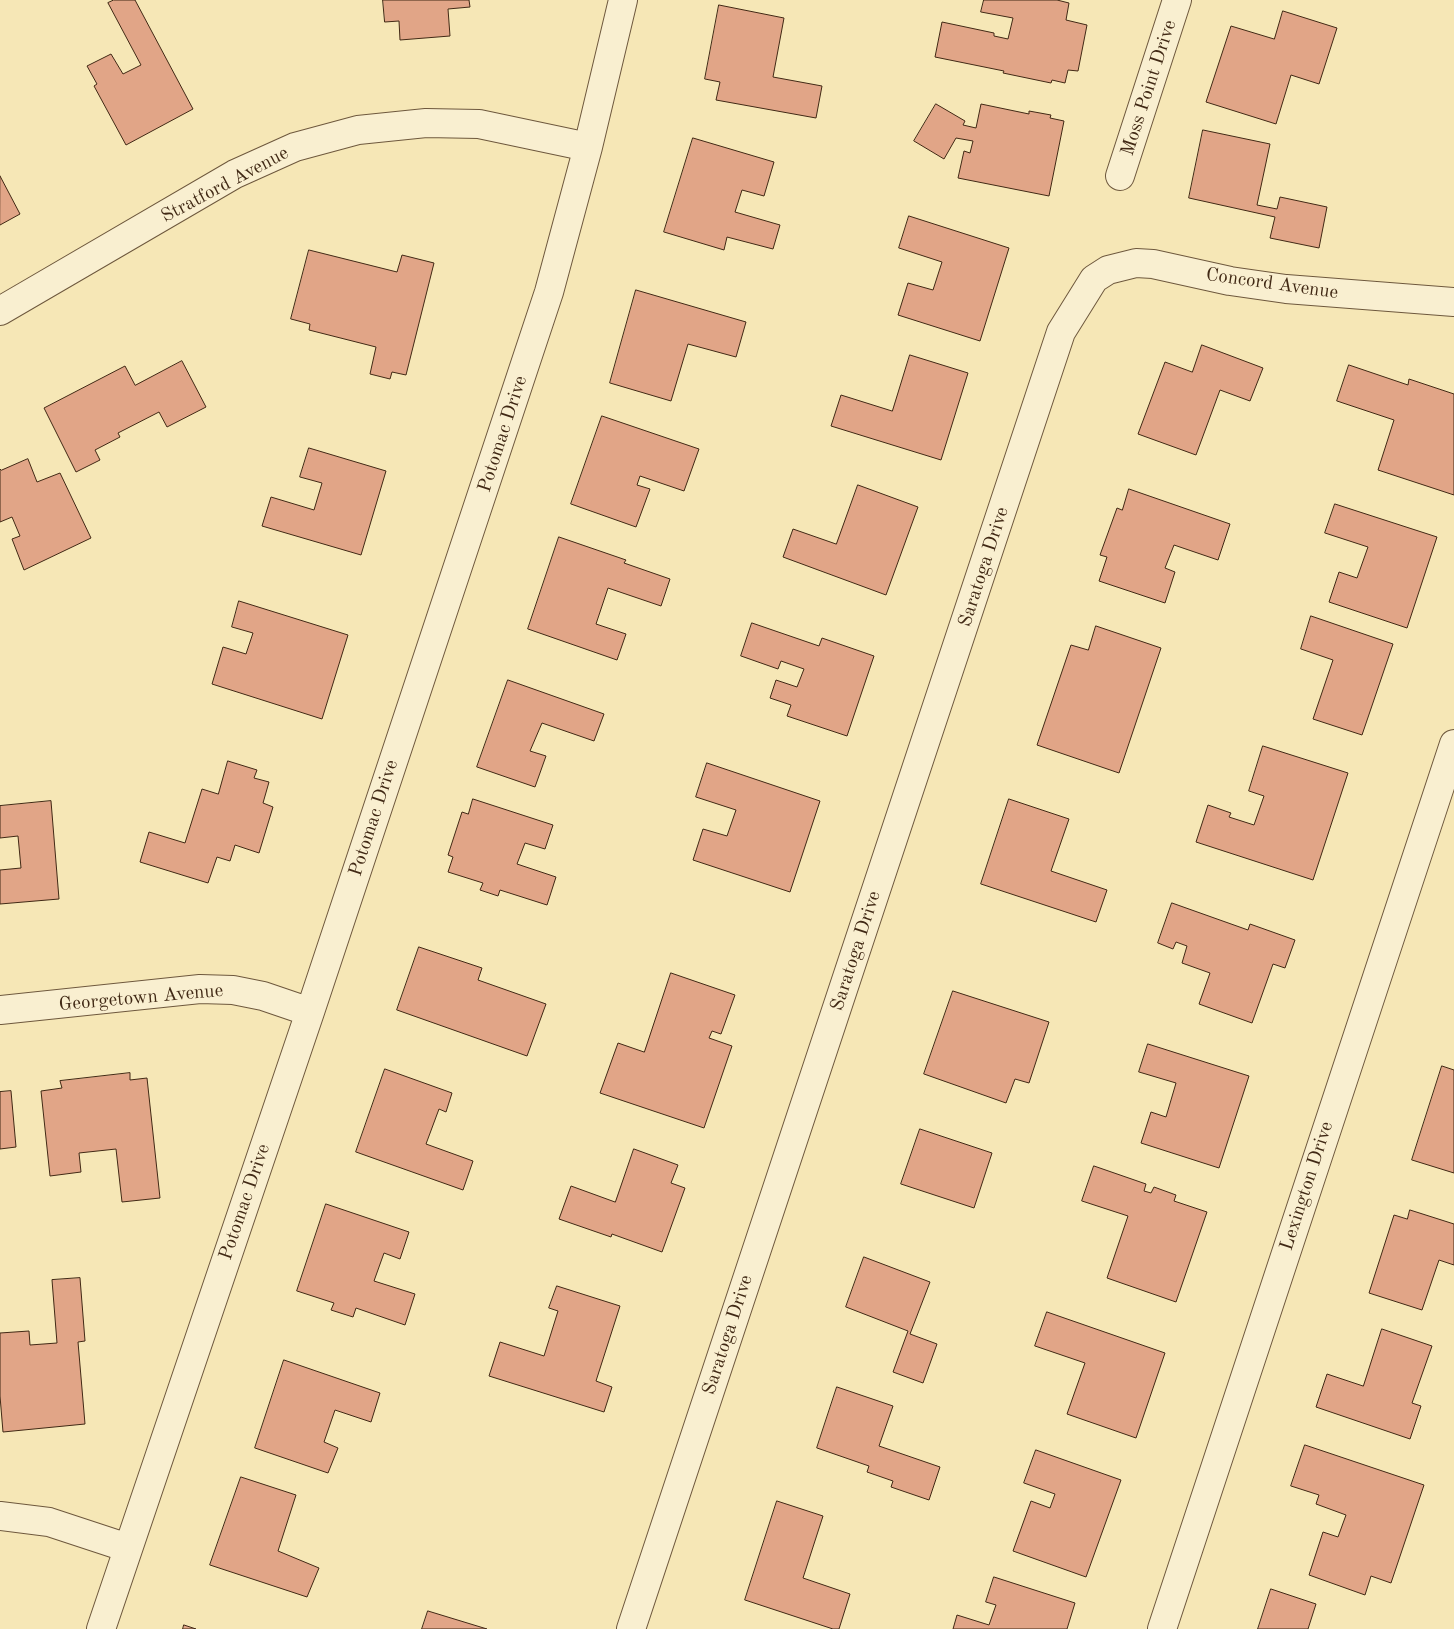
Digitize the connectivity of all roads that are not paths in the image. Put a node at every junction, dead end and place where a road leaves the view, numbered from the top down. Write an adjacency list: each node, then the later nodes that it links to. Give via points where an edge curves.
1 (622, 0): 3 (street, Potomac Drive)
2 (1177, 0): 4 (street, Moss Point Drive)
3 (588, 147): 7 (street, Stratford Avenue, via 478,124 426,123 358,130 294,147 235,174); 10 (street, Potomac Drive, via 550,292)
4 (1120, 176)
5 (1094, 279): 6 (street, Concord Avenue, via 1108,270 1136,263 1286,289); 14 (street, Saratoga Drive, via 1062,332)
6 (1454, 302)
7 (0, 311)
8 (1454, 744): 15 (street, Lexington Drive)
9 (0, 1010): 10 (street, Georgetown Avenue, via 200,989 233,990 263,996)
10 (310, 1012): 12 (street, Potomac Drive)
11 (0, 1516): 12 (street, via 49,1522)
12 (128, 1548): 13 (street, Potomac Drive)
13 (101, 1629)
14 (631, 1629)
15 (1162, 1629)

